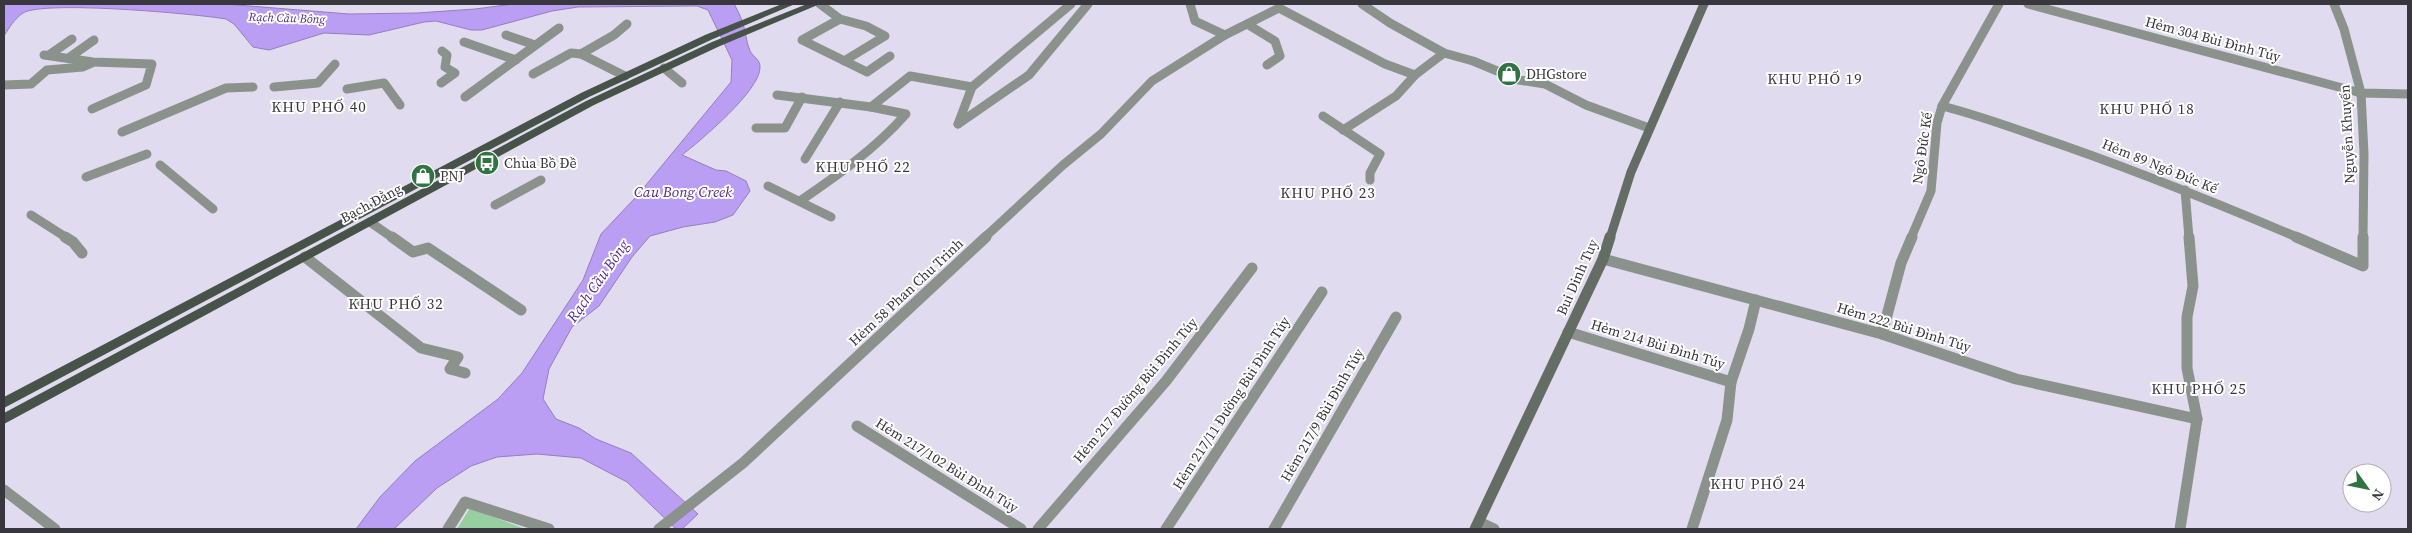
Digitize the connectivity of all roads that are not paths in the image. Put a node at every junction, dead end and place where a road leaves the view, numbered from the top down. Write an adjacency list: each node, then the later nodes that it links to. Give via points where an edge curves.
1 (790, 4): 14 (main road, Bạch Đằng)
2 (815, 4): 14 (main road, Bạch Đằng)
3 (820, 4): 13 (street)
4 (1071, 4): 11 (street); 44 (street)
5 (1190, 4): 18 (street, via 1195,21)
6 (1362, 4): 26 (street, via 1390,24)
7 (1704, 4): 58 (street, Bui Dinh Tuy)
8 (1999, 4): 53 (street, Ngô Đức Kế)
9 (2028, 4): 46 (street, Hẻm 304 Bùi Đình Túy)
10 (2334, 4): 46 (street, Nguyễn Khuyến, via 2344,28)
11 (1086, 6): 44 (street, via 1029,75 958,124)
12 (1282, 6): 16 (street, Hẻm 58 Phan Chu Trinh); 37 (street, via 1385,64)
13 (840, 19): 31 (street, via 802,40); 31 (street, via 866,26 885,36)
14 (756, 23): 22 (main road, Bạch Đằng)
15 (627, 24): 27 (street)
16 (1247, 24): 18 (street, Hẻm 58 Phan Chu Trinh); 34 (street, via 1275,41 1280,56)
17 (559, 28): 24 (street)
18 (1224, 34): 95 (street, Hẻm 58 Phan Chu Trinh, via 1152,81 1101,134 1063,164 731,472)
19 (506, 35): 24 (street)
20 (72, 39): 29 (street, via 46,55)
21 (94, 40): 29 (street)
22 (713, 41): 35 (main road, Bạch Đằng); 38 (main road, Bạch Đằng)
23 (464, 42): 30 (street)
24 (535, 45): 30 (street)
25 (442, 51): 39 (street, via 447,55 445,66 455,73)
26 (1444, 53): 37 (street); 58 (street, via 1519,80 1544,84 1586,105)
27 (581, 54): 36 (street, via 571,53); 38 (street)
28 (890, 56): 31 (street, via 867,72)
29 (70, 57): 32 (street)
30 (516, 60): 49 (street)
31 (844, 61)
32 (93, 62): 41 (street, via 47,70 30,84); 55 (street, via 152,64 146,86)
33 (335, 64): 43 (street, via 318,83)
34 (1267, 65)
35 (664, 68): 40 (street); 74 (main road, Bạch Đằng, via 590,103)
36 (533, 74)
37 (1415, 75): 59 (street, via 1396,96)
38 (625, 76): 75 (main road, Bạch Đằng)
39 (441, 83)
40 (682, 83)
41 (4, 86)
42 (253, 87): 60 (street, via 226,88)
43 (274, 87)
44 (972, 87): 54 (street, via 910,76)
45 (347, 89): 52 (street, via 384,83)
46 (2361, 93): 47 (street, Hẻm 304 Bùi Đình Túy); 79 (street, Nguyễn Khuyến)
47 (2408, 94)
48 (777, 95): 50 (street)
49 (465, 97)
50 (802, 97): 51 (street); 57 (street, via 785,128)
51 (840, 102): 54 (street); 62 (street)
52 (400, 104)
53 (1942, 106): 68 (street, Hẻm 89 Ngô Đức Kế, via 2086,152); 86 (street, Ngô Đức Kế, via 1937,123 1931,191 1901,263)
54 (871, 108): 69 (street, via 906,114 861,158)
55 (92, 109)
56 (1323, 116): 59 (street)
57 (756, 128)
58 (1649, 128): 78 (street, Bui Dinh Tuy)
59 (1343, 130): 66 (street, via 1380,154 1370,173)
60 (122, 132)
61 (147, 154): 64 (street)
62 (805, 159)
63 (160, 165): 71 (street)
64 (86, 177)
65 (541, 180): 70 (street)
66 (1370, 180)
67 (768, 186): 69 (street)
68 (2185, 190): 79 (street, Hẻm 89 Ngô Đức Kế); 91 (street, via 2194,286 2187,317 2187,368)
69 (800, 202): 73 (street)
70 (495, 205)
71 (213, 209)
72 (31, 215): 76 (street, via 73,242)
73 (832, 217)
74 (370, 222): 77 (main road, Bạch Đằng); 83 (street, via 413,252 428,248)
75 (295, 248): 77 (main road); 89 (main road, Bạch Đằng)
76 (82, 253)
77 (305, 257): 87 (street, via 421,348 458,357 450,369); 90 (main road, Bạch Đằng)
78 (1603, 259): 82 (street, Hẻm 222 Bùi Đình Túy); 85 (street, Bui Dinh Tuy)
79 (2363, 266)
80 (1252, 268): 100 (street, Hẻm 217 Đường Bùi Đình Túy, via 1166,381)
81 (1322, 292): 101 (street, Hẻm 217/11 Đường Bùi Đình Túy)
82 (1756, 300): 86 (street, Hẻm 222 Bùi Đình Túy); 88 (street, via 1750,329)
83 (521, 310)
84 (1396, 316): 102 (street, Hẻm 217/9 Bùi Đình Túy)
85 (1568, 332): 88 (street, Hẻm 214 Bùi Đình Túy); 94 (street, Bui Dinh Tuy)
86 (1882, 334): 91 (street, Hẻm 222 Bùi Đình Túy, via 2016,379)
87 (465, 373)
88 (1731, 382): 104 (street, Hẻm 214 Bùi Đình Túy, via 1727,420)
89 (4, 402)
90 (4, 419)
91 (2197, 419): 105 (street)
92 (857, 426): 99 (street, Hẻm 217/102 Bùi Đình Túy)
93 (4, 490): 96 (street)
94 (1477, 526): 103 (street)
95 (661, 528)
96 (55, 529)
97 (448, 529): 98 (street, via 465,502)
98 (549, 529)
99 (1021, 529)
100 (1038, 529)
101 (1166, 529)
102 (1274, 529)
103 (1494, 529)
104 (1692, 529)
105 (2180, 529)

